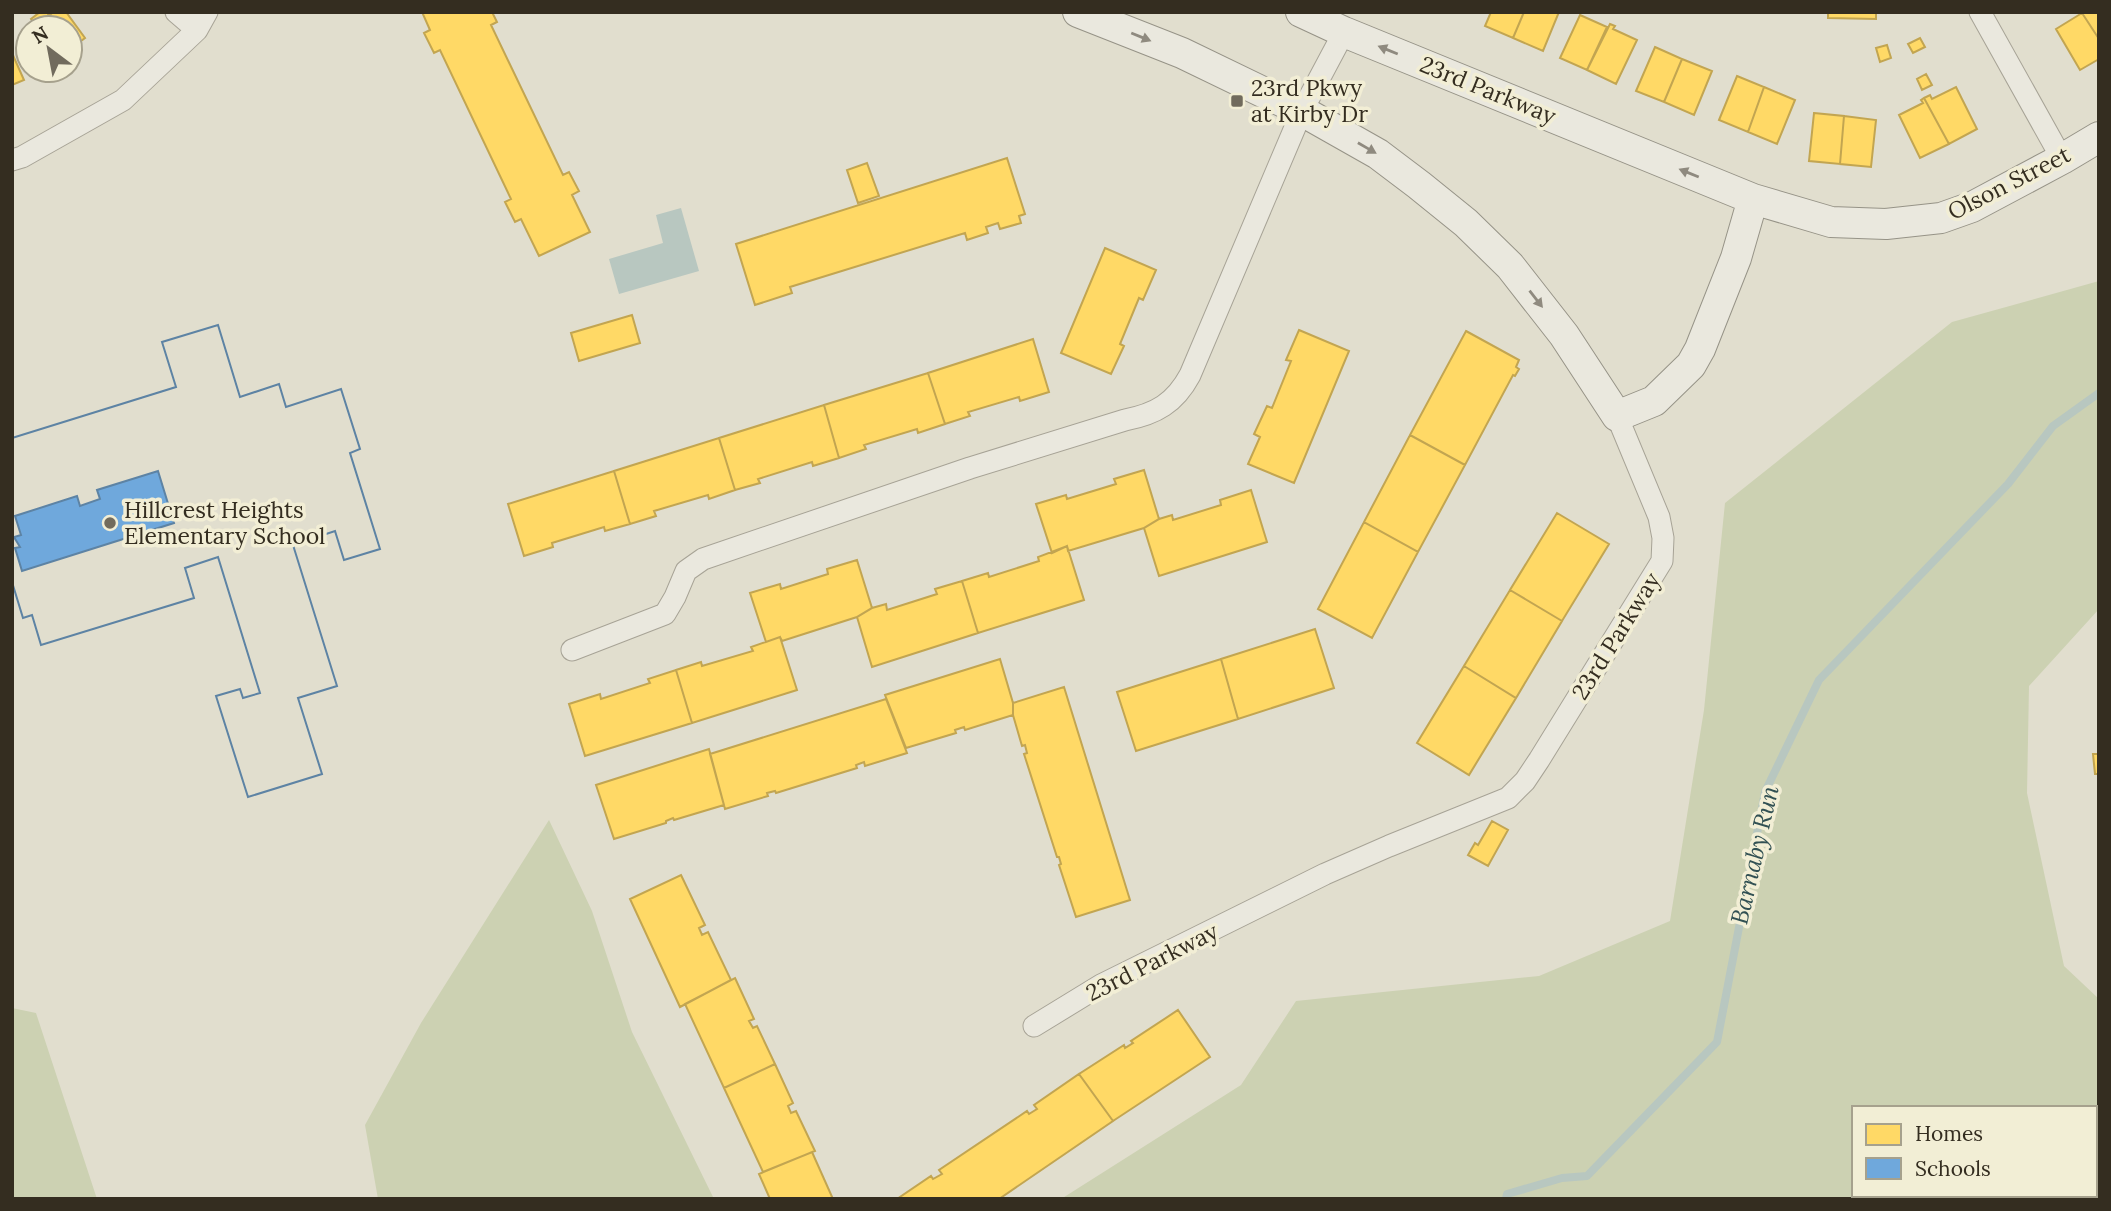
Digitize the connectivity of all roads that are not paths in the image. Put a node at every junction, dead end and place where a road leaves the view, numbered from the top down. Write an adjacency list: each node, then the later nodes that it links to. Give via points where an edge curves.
1 (176, 12): 5 (street)
2 (1078, 12): 7 (street, 23rd Parkway, one-way to 7, via 1181,53)
3 (1301, 12): 6 (street, 23rd Parkway)
4 (1980, 12): 9 (street)
5 (202, 21): 10 (street, via 123,100)
6 (1344, 32): 7 (street); 11 (street, 23rd Parkway, one-way to 6)
7 (1302, 111): 12 (street, 23rd Parkway, one-way to 12, via 1378,154 1466,223 1510,266 1564,335); 13 (street, via 1191,375 1169,403 1146,416 970,468 703,559 686,571 665,614)
8 (2099, 137): 9 (street, Olson Street)
9 (2062, 159): 11 (street, Olson Street, via 1972,207 1941,218 1885,224 1831,222)
10 (12, 160)
11 (1753, 199): 12 (street, via 1736,258 1691,365 1654,401)
12 (1616, 416): 14 (street, 23rd Parkway, via 1658,517 1662,561 1539,760 1508,799 1325,874 1101,985)
13 (572, 650)
14 (1034, 1026)

